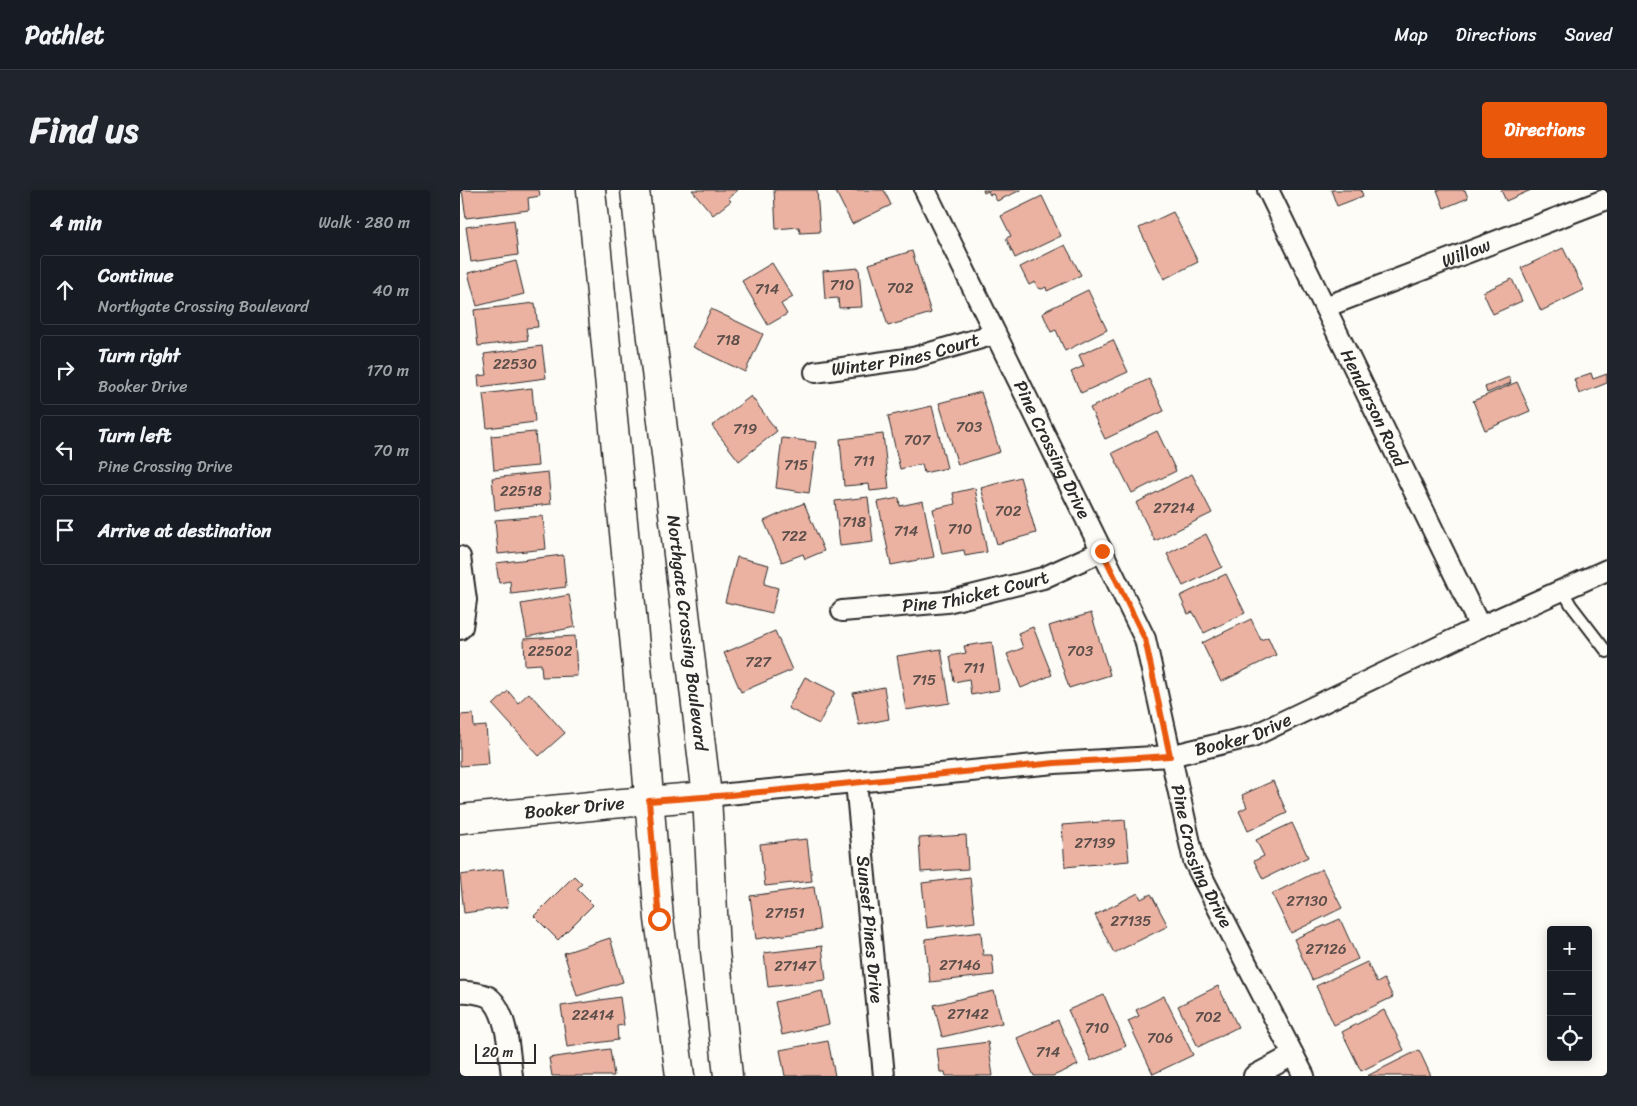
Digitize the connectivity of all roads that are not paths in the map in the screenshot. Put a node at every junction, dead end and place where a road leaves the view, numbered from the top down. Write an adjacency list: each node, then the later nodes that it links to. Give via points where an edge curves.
1 (591, 190): 7 (main road)
2 (635, 190): 6 (main road, Northgate Crossing Boulevard)
3 (925, 190): 9 (street, Pine Crossing Drive)
4 (1268, 190): 8 (street, Henderson Road)
5 (1607, 199): 8 (street, Willow)
6 (646, 288): 7 (main road); 21 (main road, Northgate Crossing Boulevard)
7 (601, 291): 22 (main road)
8 (1325, 307): 17 (street, Henderson Road)
9 (995, 334): 10 (street, Winter Pines Court, via 913,358); 11 (street, Pine Crossing Drive)
10 (815, 372)
11 (1102, 551): 15 (street, Pine Thicket Court, via 1043,578 947,602); 19 (street, Pine Crossing Drive, via 1145,639)
12 (460, 557): 16 (street, via 466,600)
13 (1607, 570): 14 (street, Booker Drive)
14 (1563, 590): 17 (street, Booker Drive); 18 (lane)
15 (842, 612)
16 (461, 628)
17 (1480, 628): 19 (street, Booker Drive, via 1253,736)
18 (1607, 652)
19 (1170, 756): 20 (street, Booker Drive, via 1055,763); 25 (street, Pine Crossing Drive, via 1194,861)
20 (856, 782): 21 (street, Booker Drive); 29 (street, Sunset Pines Drive)
21 (707, 796): 22 (main road, Booker Drive); 28 (main road, Northgate Crossing Boulevard, via 714,951)
22 (649, 801): 23 (main road, Booker Drive); 27 (main road, via 659,919)
23 (460, 819)
24 (460, 992): 26 (street, via 490,998 498,1010 504,1022)
25 (1293, 1055): 30 (street); 31 (street, Pine Crossing Drive)
26 (512, 1076)
27 (680, 1076)
28 (728, 1076)
29 (884, 1076)
30 (1254, 1076)
31 (1304, 1076)

